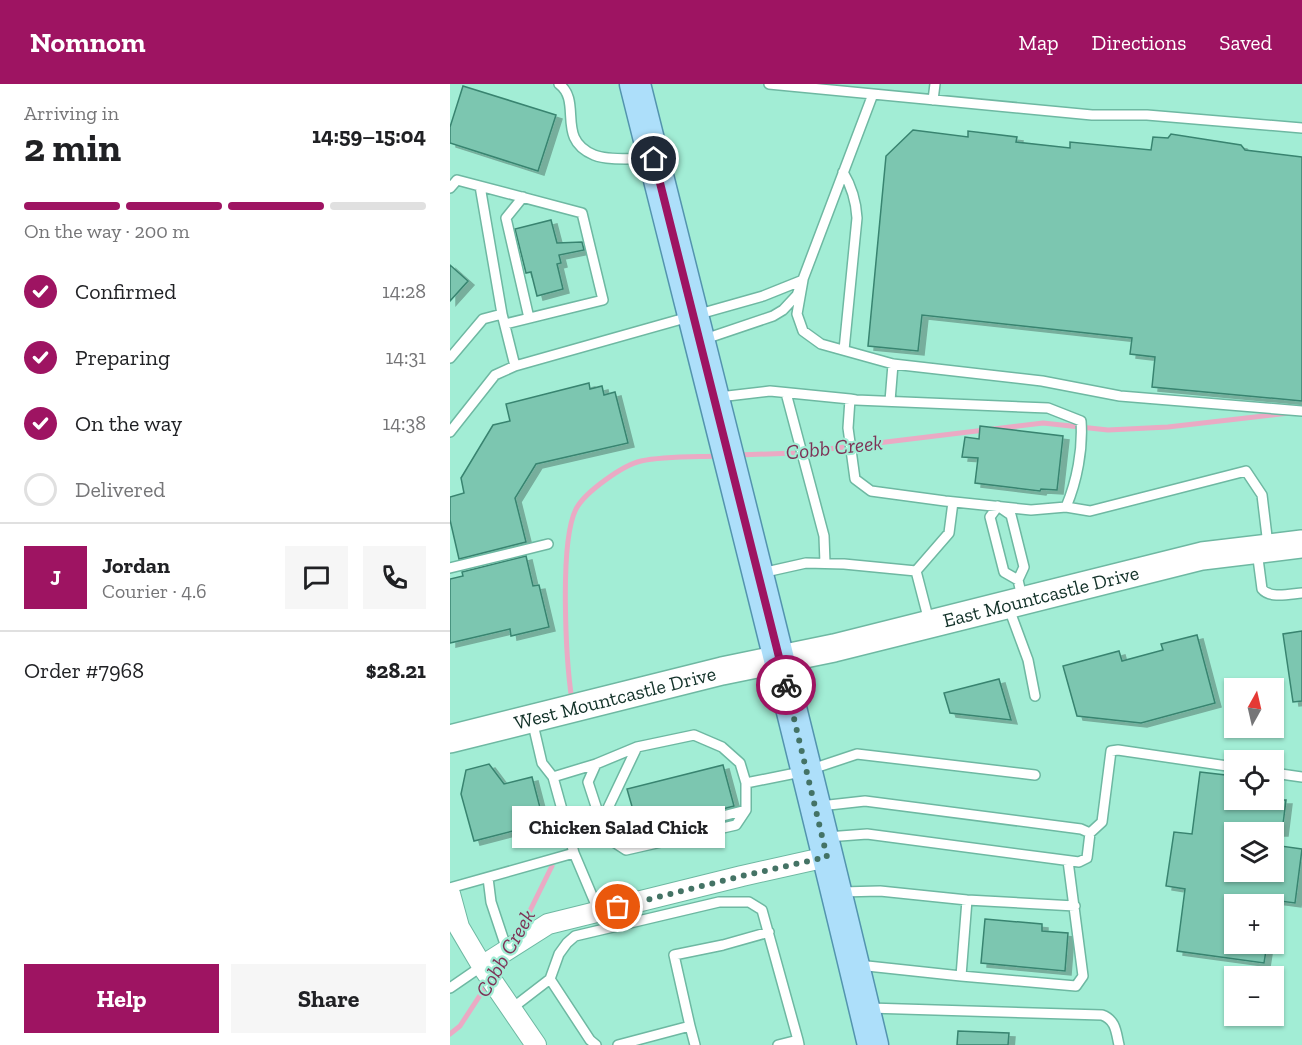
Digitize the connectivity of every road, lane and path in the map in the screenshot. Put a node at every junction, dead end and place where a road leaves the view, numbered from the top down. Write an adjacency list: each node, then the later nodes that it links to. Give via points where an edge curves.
1 (559, 84): 9 (lane, via 570,95 570,125 583,148 594,155)
2 (635, 84): 9 (main road)
3 (769, 84): 5 (lane)
4 (935, 84): 7 (lane)
5 (795, 86): 6 (lane)
6 (873, 94): 7 (lane); 10 (lane)
7 (933, 100): 8 (lane)
8 (1302, 128)
9 (654, 159): 17 (main road)
10 (843, 172): 14 (lane); 18 (lane, via 852,186 857,218)
11 (480, 186): 12 (lane, via 457,180); 13 (lane); 16 (lane)
12 (450, 188)
13 (523, 197): 15 (lane, via 506,218); 15 (lane, via 582,213 603,300)
14 (803, 280): 17 (lane); 17 (lane, via 797,295 773,316); 18 (lane, via 797,314 803,331 821,344)
15 (529, 318): 16 (lane)
16 (503, 320): 19 (lane, via 483,319); 21 (lane)
17 (696, 327): 21 (lane); 23 (main road)
18 (844, 350): 20 (lane)
19 (450, 358)
20 (893, 364): 25 (lane); 26 (lane, via 1042,381 1120,396)
21 (515, 366): 27 (lane, via 495,375)
22 (786, 393): 23 (lane, via 770,391); 24 (lane); 34 (lane, via 824,536)
23 (714, 398): 37 (main road)
24 (850, 399): 25 (lane); 28 (lane, via 855,479 870,491)
25 (890, 401): 30 (lane, via 1048,408 1081,420 1073,491)
26 (1302, 411)
27 (450, 432)
28 (953, 502): 29 (lane); 36 (lane, via 949,534)
29 (998, 506): 30 (lane, via 1031,510); 39 (lane, via 990,517 1004,572); 39 (lane, via 1011,515 1024,567)
30 (1066, 507): 33 (lane, via 1090,511 1246,471 1262,495)
31 (548, 544): 35 (lane)
32 (1302, 544): 33 (street, East Mountcastle Drive)
33 (1263, 548): 38 (lane, via 1265,593); 39 (street, East Mountcastle Drive, via 1202,556)
34 (825, 564): 36 (lane); 37 (lane, via 806,563)
35 (450, 568)
36 (916, 571): 40 (lane)
37 (758, 574): 41 (main road)
38 (1302, 593)
39 (1016, 594): 40 (street, East Mountcastle Drive); 42 (lane)
40 (929, 623): 41 (street, East Mountcastle Drive)
41 (780, 659): 43 (street, West Mountcastle Drive); 48 (main road)
42 (1035, 696)
43 (531, 719): 44 (street, West Mountcastle Drive); 51 (lane, via 542,764)
44 (450, 739)
45 (637, 747): 46 (lane); 53 (lane, via 694,735 722,747 740,763); 55 (lane, via 608,808 613,828 630,840)
46 (596, 764): 51 (lane); 55 (lane, via 588,782 606,837 626,849 736,825)
47 (1224, 766): 56 (lane, via 1111,751 1102,822)
48 (806, 771): 50 (lane, via 857,754); 53 (lane); 54 (main road)
49 (1284, 774): 52 (lane)
50 (1035, 775)
51 (553, 777): 58 (lane)
52 (1302, 777)
53 (746, 783): 55 (lane)
54 (815, 807): 56 (lane, via 865,801); 57 (main road)
55 (746, 810)
56 (1090, 833): 59 (lane, via 1088,858)
57 (825, 847): 59 (lane, via 867,834); 62 (main road); 66 (street, via 742,876)
58 (574, 853): 60 (lane); 66 (lane)
59 (1068, 861): 65 (lane)
60 (488, 878): 61 (lane); 68 (lane, via 491,902)
61 (450, 888)
62 (836, 893): 64 (lane, via 880,891); 69 (main road)
63 (450, 894): 70 (street, via 459,927)
64 (967, 900): 65 (lane); 71 (lane)
65 (1075, 906): 71 (lane, via 1083,976 1076,986)
66 (599, 912): 68 (street, via 548,924)
67 (769, 932): 72 (lane, via 762,910 749,902 719,902 575,936 560,954); 76 (lane, via 674,955); 77 (lane)
68 (507, 950): 70 (street)
69 (856, 965): 71 (lane); 74 (main road)
70 (482, 966): 73 (lane); 75 (street)
71 (961, 976)
72 (550, 979): 75 (lane); 79 (lane)
73 (450, 988)
74 (864, 1008): 83 (main road); 84 (lane, via 1102,1015 1115,1025)
75 (511, 1009): 78 (street)
76 (690, 1026): 80 (lane); 81 (lane)
77 (798, 1042): 82 (lane)
78 (536, 1045)
79 (596, 1045)
80 (618, 1045)
81 (695, 1045)
82 (778, 1045)
83 (873, 1045)
84 (1119, 1045)

